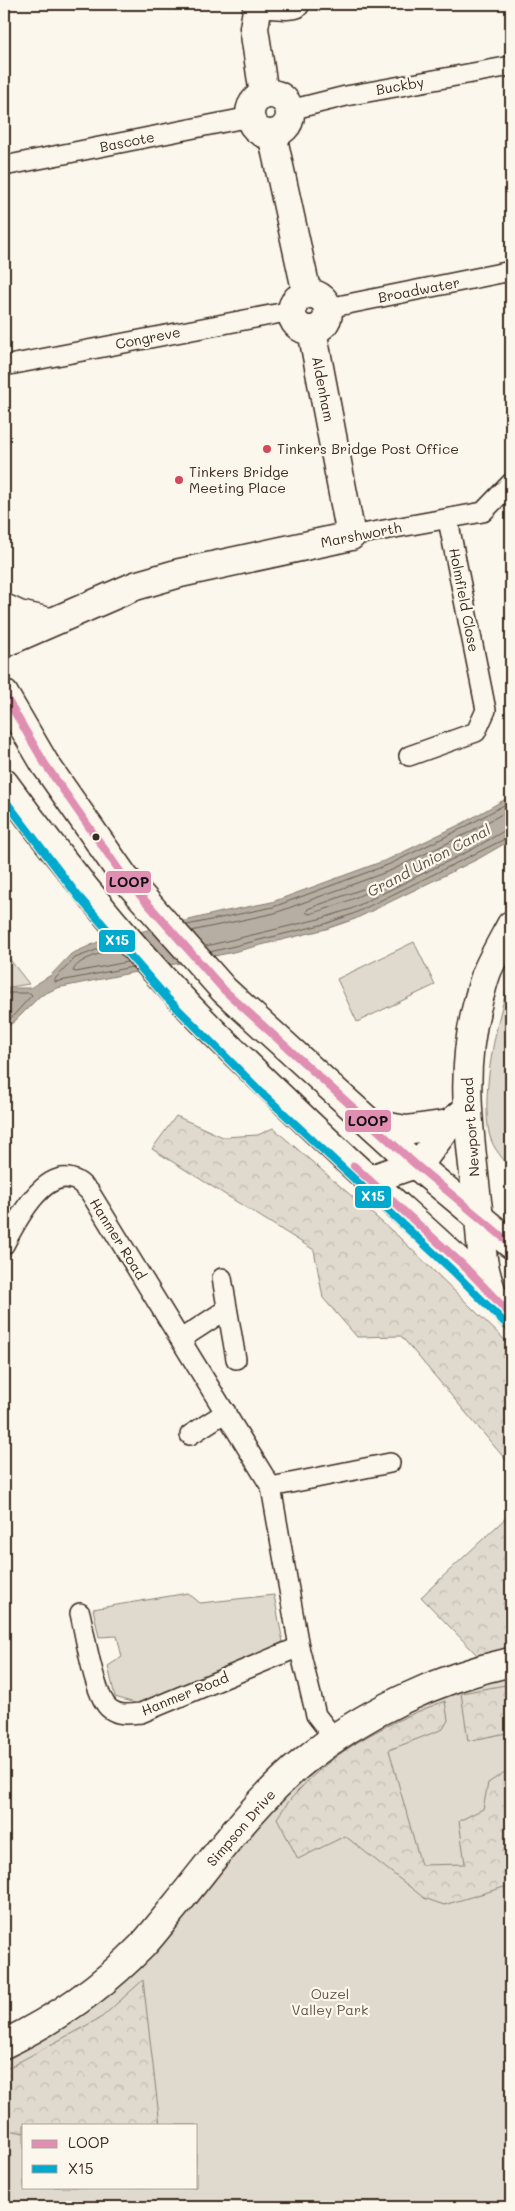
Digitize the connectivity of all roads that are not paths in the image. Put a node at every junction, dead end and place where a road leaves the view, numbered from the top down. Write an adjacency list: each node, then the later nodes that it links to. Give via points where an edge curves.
1 (258, 4): 5 (street, via 254,28)
2 (270, 4): 3 (street)
3 (295, 4)
4 (511, 66): 6 (street, Buckby, via 346,96)
5 (257, 106): 6 (street, via 280,97); 7 (street, via 256,130); 8 (street, Bascote)
6 (290, 110): 7 (street, via 284,129)
7 (272, 134): 10 (street, Aldenham)
8 (4, 166)
9 (511, 272): 10 (street, Broadwater)
10 (310, 312): 11 (street, Congreve, via 281,313); 14 (street, Aldenham)
11 (4, 366)
12 (511, 483): 13 (street, Marshworth, via 483,512)
13 (448, 520): 14 (street, Marshworth); 19 (street, Holmfield Close, via 472,683 486,710 476,732)
14 (351, 536): 16 (street, Marshworth, via 135,586)
15 (4, 608): 16 (street)
16 (50, 622): 17 (street, Marshworth)
17 (4, 643)
18 (4, 694): 23 (street, via 45,764 124,877 224,990)
19 (409, 756)
20 (4, 783): 25 (street, via 148,964 236,1055)
21 (511, 925): 22 (street, Newport Road, via 487,971 471,1028)
22 (458, 1117): 23 (street, via 406,1130); 24 (street); 26 (street, Newport Road)
23 (372, 1124): 24 (street)
24 (416, 1164): 25 (street); 26 (street)
25 (369, 1180): 30 (street)
26 (479, 1216): 27 (street); 30 (street, Newport Road, via 483,1270)
27 (511, 1244)
28 (4, 1245): 33 (street, Hanmer Road, via 22,1211 43,1187 62,1178 76,1180 89,1191)
29 (222, 1278): 31 (street)
30 (492, 1294): 32 (street)
31 (227, 1309): 33 (street); 34 (street)
32 (511, 1315)
33 (181, 1339): 35 (street, Hanmer Road)
34 (236, 1359)
35 (226, 1412): 36 (street); 38 (street, Hanmer Road)
36 (190, 1435)
37 (390, 1463): 38 (street)
38 (271, 1487): 40 (street, Hanmer Road)
39 (80, 1613): 40 (street, Hanmer Road, via 98,1690 110,1709 123,1715 140,1713)
40 (299, 1647): 42 (street, Hanmer Road, via 316,1715)
41 (511, 1662): 42 (street, Simpson Drive, via 417,1694)
42 (334, 1738): 43 (street, Simpson Drive, via 267,1796 143,1945 110,1976 72,2006)
43 (4, 2044)

